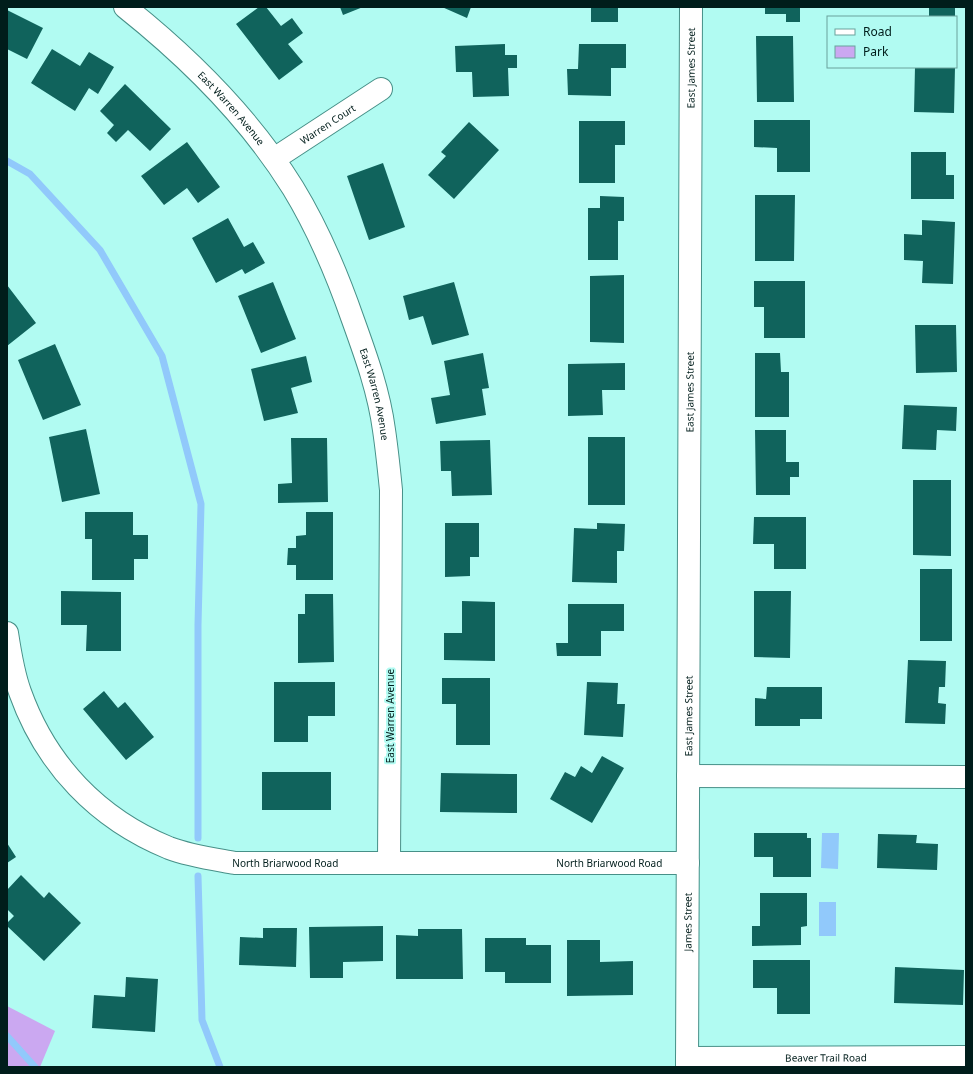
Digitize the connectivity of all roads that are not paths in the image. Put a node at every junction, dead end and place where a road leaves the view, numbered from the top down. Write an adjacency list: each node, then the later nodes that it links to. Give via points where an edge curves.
1 (125, 7): 4 (street, East Warren Avenue, via 218,91)
2 (691, 7): 6 (street, East James Street)
3 (381, 89): 4 (street, Warren Court)
4 (274, 159): 8 (street, East Warren Avenue, via 309,216 338,277 368,361 384,430 391,490)
5 (7, 633): 8 (street, North Briarwood Road, via 19,691 31,720 48,750 78,788 116,820 170,848 200,857 235,863)
6 (688, 776): 7 (street); 9 (street, James Street)
7 (966, 776)
8 (389, 863): 9 (street, North Briarwood Road)
9 (688, 863): 11 (street, James Street)
10 (966, 1057): 11 (street, Beaver Trail Road)
11 (687, 1063)

